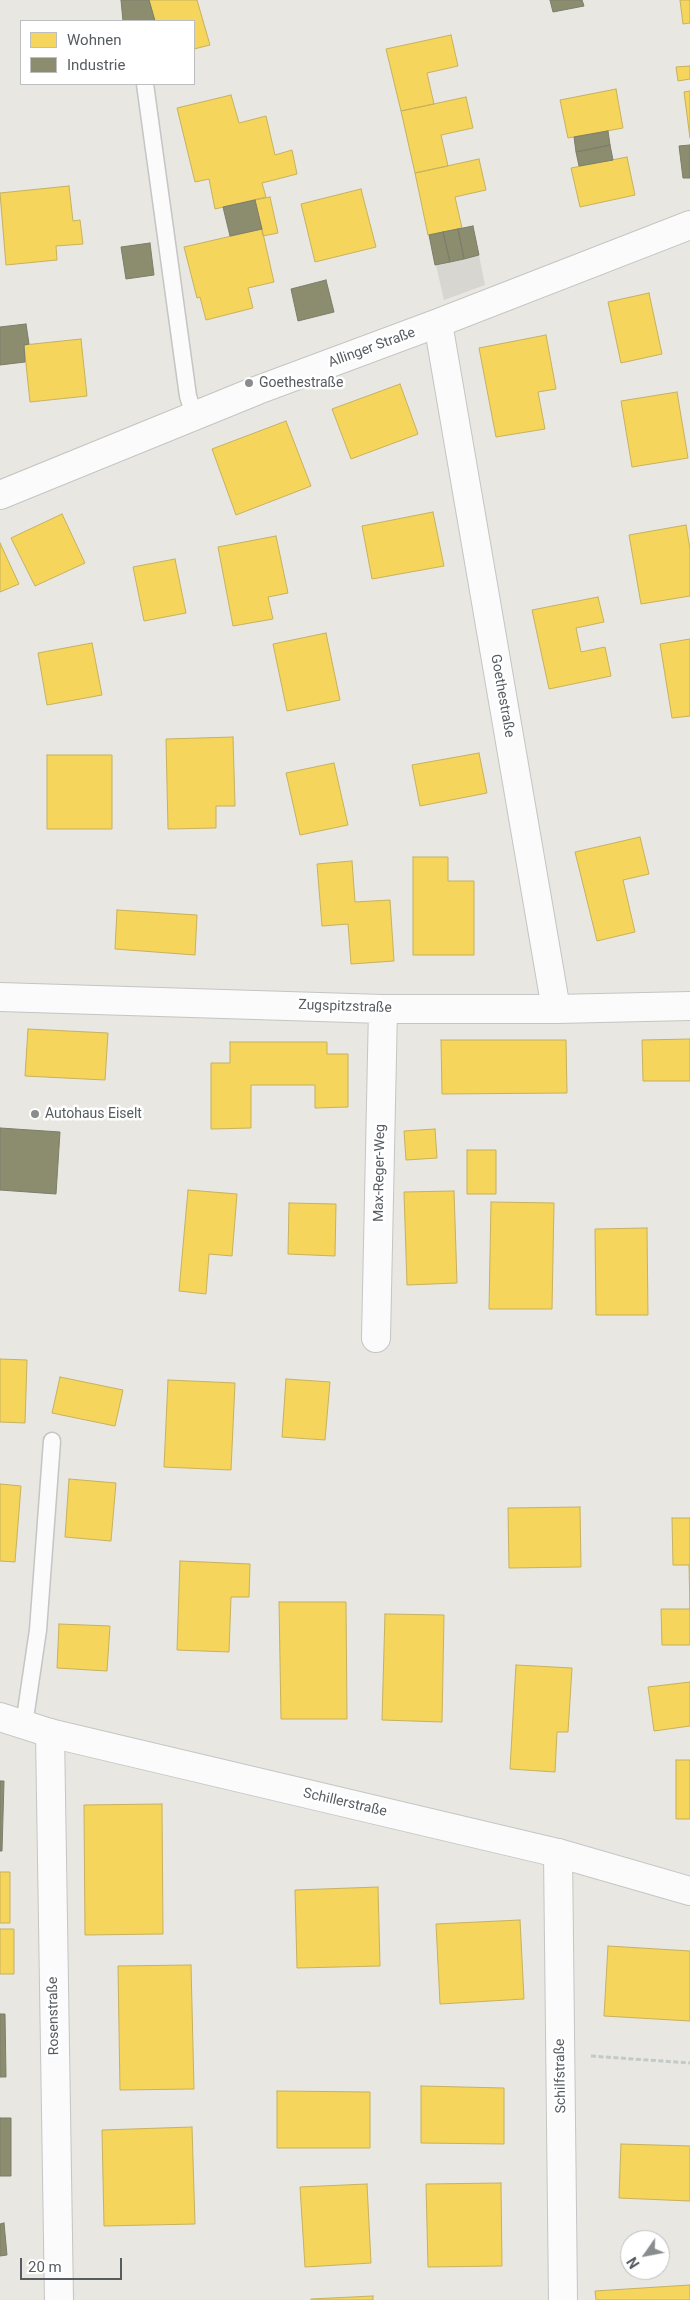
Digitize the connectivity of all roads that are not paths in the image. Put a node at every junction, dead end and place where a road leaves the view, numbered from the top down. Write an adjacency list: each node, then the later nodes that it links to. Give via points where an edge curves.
1 (144, 85): 4 (lane, via 188,396)
2 (690, 224): 3 (street, Allinger Straße)
3 (438, 323): 4 (street, Allinger Straße); 9 (street, Goethestraße)
4 (194, 415): 5 (street, Allinger Straße)
5 (0, 496)
6 (0, 997): 8 (street, Zugspitzstraße)
7 (690, 1006): 9 (street, Zugspitzstraße)
8 (383, 1009): 9 (street, Zugspitzstraße); 10 (street, Max-Reger-Weg)
9 (556, 1009)
10 (376, 1338)
11 (52, 1440): 12 (lane, via 38,1630)
12 (12, 1721): 13 (street, Schillerstraße)
13 (50, 1733): 14 (street, Schillerstraße); 16 (street, Rosenstraße)
14 (558, 1853): 15 (street, Schillerstraße); 17 (street, Schilfstraße)
15 (690, 1891)
16 (59, 2300)
17 (563, 2300)

